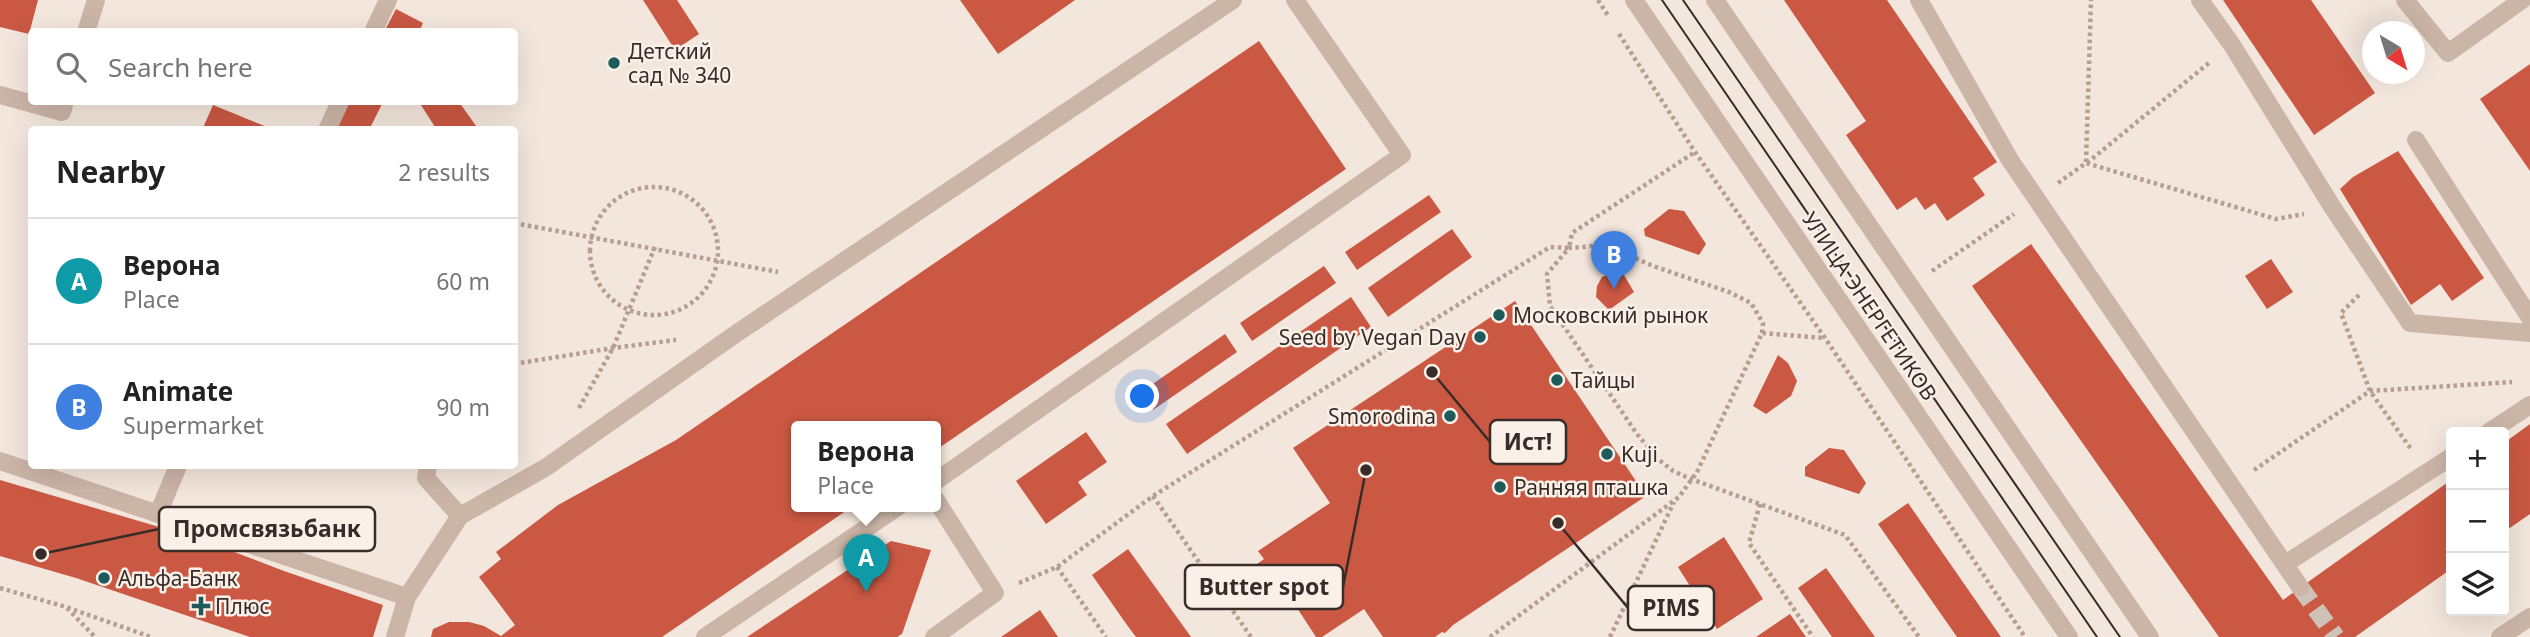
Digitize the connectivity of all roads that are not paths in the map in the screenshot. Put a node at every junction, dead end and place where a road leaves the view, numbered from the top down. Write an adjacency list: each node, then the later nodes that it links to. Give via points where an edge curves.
1 (96, 0): 11 (street)
2 (388, 0): 12 (street)
3 (1233, 0): 32 (street, via 545,468)
4 (1295, 0): 28 (street, via 1402,155)
5 (1634, 0): 40 (street, УЛИЦА ЭНЕРГЕТИКОВ)
6 (1715, 0): 41 (street)
7 (1919, 0): 33 (street, via 2010,160)
8 (2200, 0): 21 (street, via 2410,323)
9 (2405, 0): 10 (street, via 2448,53)
10 (2522, 0)
11 (87, 28)
12 (375, 28)
13 (0, 95): 14 (street)
14 (28, 103)
15 (36, 105): 16 (street, via 62,112)
16 (64, 105)
17 (339, 105): 18 (street)
18 (329, 126)
19 (2416, 140): 20 (street)
20 (2530, 318)
21 (2530, 333)
22 (2530, 405): 23 (street)
23 (2497, 427)
24 (2446, 460): 33 (street)
25 (0, 461): 31 (street)
26 (177, 469): 31 (street)
27 (428, 469): 32 (street, via 426,478)
28 (941, 478)
29 (941, 508): 39 (street, via 996,593)
30 (890, 512): 38 (street)
31 (158, 514): 35 (street)
32 (460, 516): 35 (street)
33 (2285, 564): 34 (street)
34 (2300, 587)
35 (407, 597): 37 (street)
36 (2530, 617): 42 (street)
37 (395, 637)
38 (705, 637)
39 (934, 637)
40 (2069, 637)
41 (2150, 637)
42 (2500, 637)

